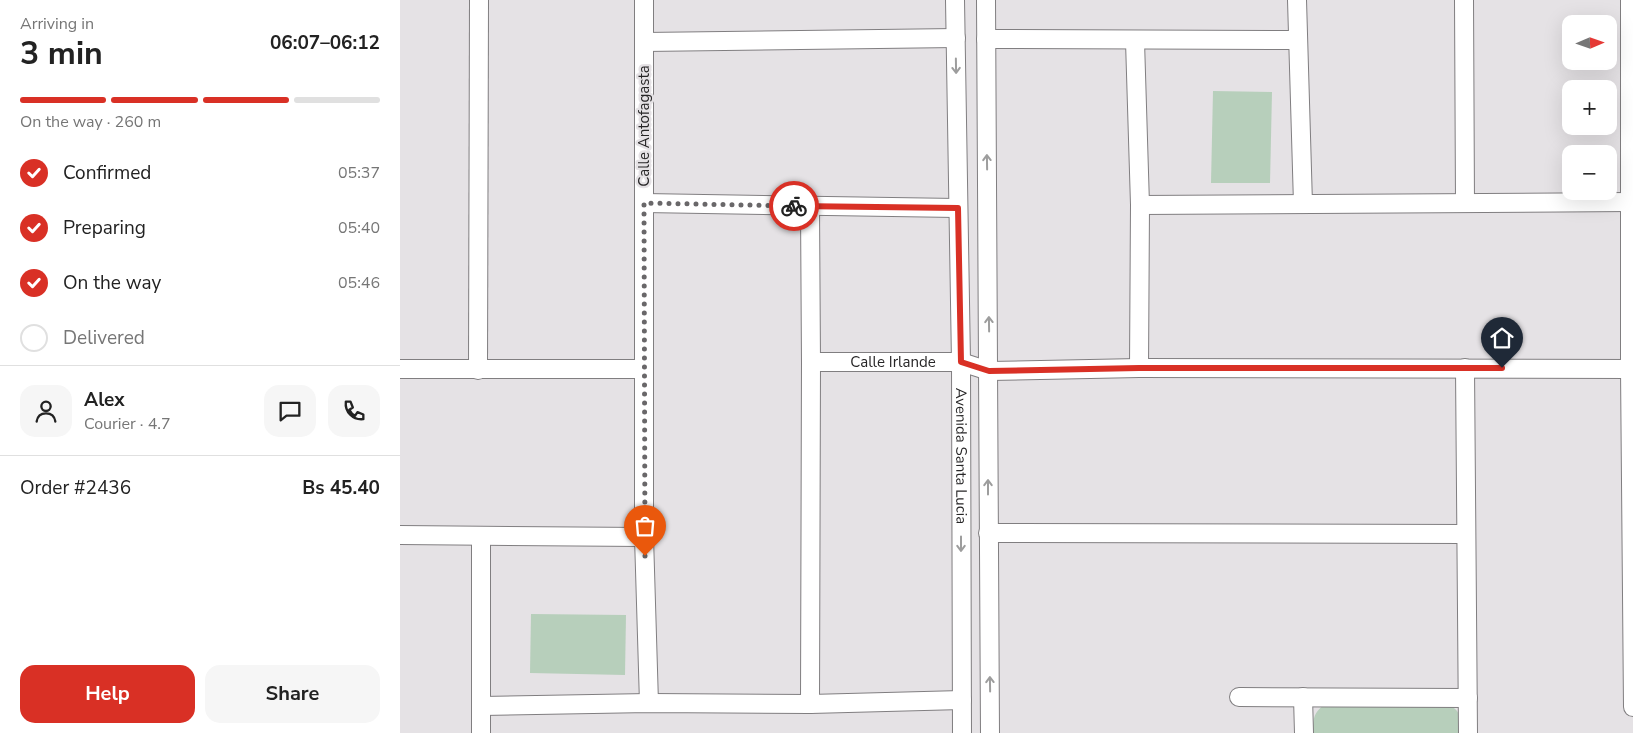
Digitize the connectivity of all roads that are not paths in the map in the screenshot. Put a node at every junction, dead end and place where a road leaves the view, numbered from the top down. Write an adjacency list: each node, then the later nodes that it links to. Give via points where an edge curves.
1 (479, 0): 28 (street)
2 (644, 0): 12 (street, Calle Antofagasta)
3 (955, 0): 8 (street, Avenida Santa Lucia)
4 (986, 0): 9 (street, Avenida Santa Lucia)
5 (1297, 0): 10 (street)
6 (1464, 0): 16 (street)
7 (1630, 0): 13 (street)
8 (956, 38): 12 (street); 20 (street, Avenida Santa Lucia, one-way to 20)
9 (986, 39): 11 (street); 29 (street, Avenida Santa Lucia, one-way to 9)
10 (1298, 40): 11 (street); 17 (street)
11 (1135, 41): 18 (street)
12 (644, 42): 15 (street, Calle Antofagasta)
13 (1631, 42): 14 (street)
14 (1630, 202): 16 (street); 27 (street)
15 (644, 203): 19 (street); 26 (street, Calle Antofagasta)
16 (1465, 203): 17 (street)
17 (1303, 204): 18 (street)
18 (1140, 205): 23 (street)
19 (810, 206): 20 (street); 21 (street)
20 (958, 208): 22 (street, Avenida Santa Lucia)
21 (812, 362): 22 (street, Calle Irlande); 41 (street)
22 (961, 362): 29 (street, Calle Irlande); 39 (street, Avenida Santa Lucia, one-way to 39)
23 (1139, 368): 24 (street, Calle Irlande); 29 (street, Calle Irlande)
24 (1465, 368): 27 (street, Calle Irlande); 33 (street)
25 (400, 369): 28 (street)
26 (644, 369): 28 (street); 35 (street, Calle Antofagasta)
27 (1631, 369): 30 (street)
28 (478, 370)
29 (989, 371): 31 (street, Avenida Santa Lucia, one-way to 29)
30 (1632, 531): 43 (street)
31 (988, 533): 33 (street); 46 (street, Avenida Santa Lucia, one-way to 31)
32 (400, 534): 34 (street)
33 (1466, 534): 38 (street)
34 (481, 536): 35 (street); 42 (street)
35 (644, 538): 40 (street, Calle Antofagasta)
36 (1239, 697): 37 (street)
37 (1303, 697): 38 (street); 47 (street)
38 (1468, 698): 48 (street)
39 (962, 700): 41 (street); 45 (street, Avenida Santa Lucia)
40 (649, 703): 41 (street); 42 (street)
41 (810, 704)
42 (482, 706): 44 (street)
43 (1633, 707)
44 (481, 733)
45 (962, 733)
46 (990, 733)
47 (1304, 733)
48 (1468, 733)

